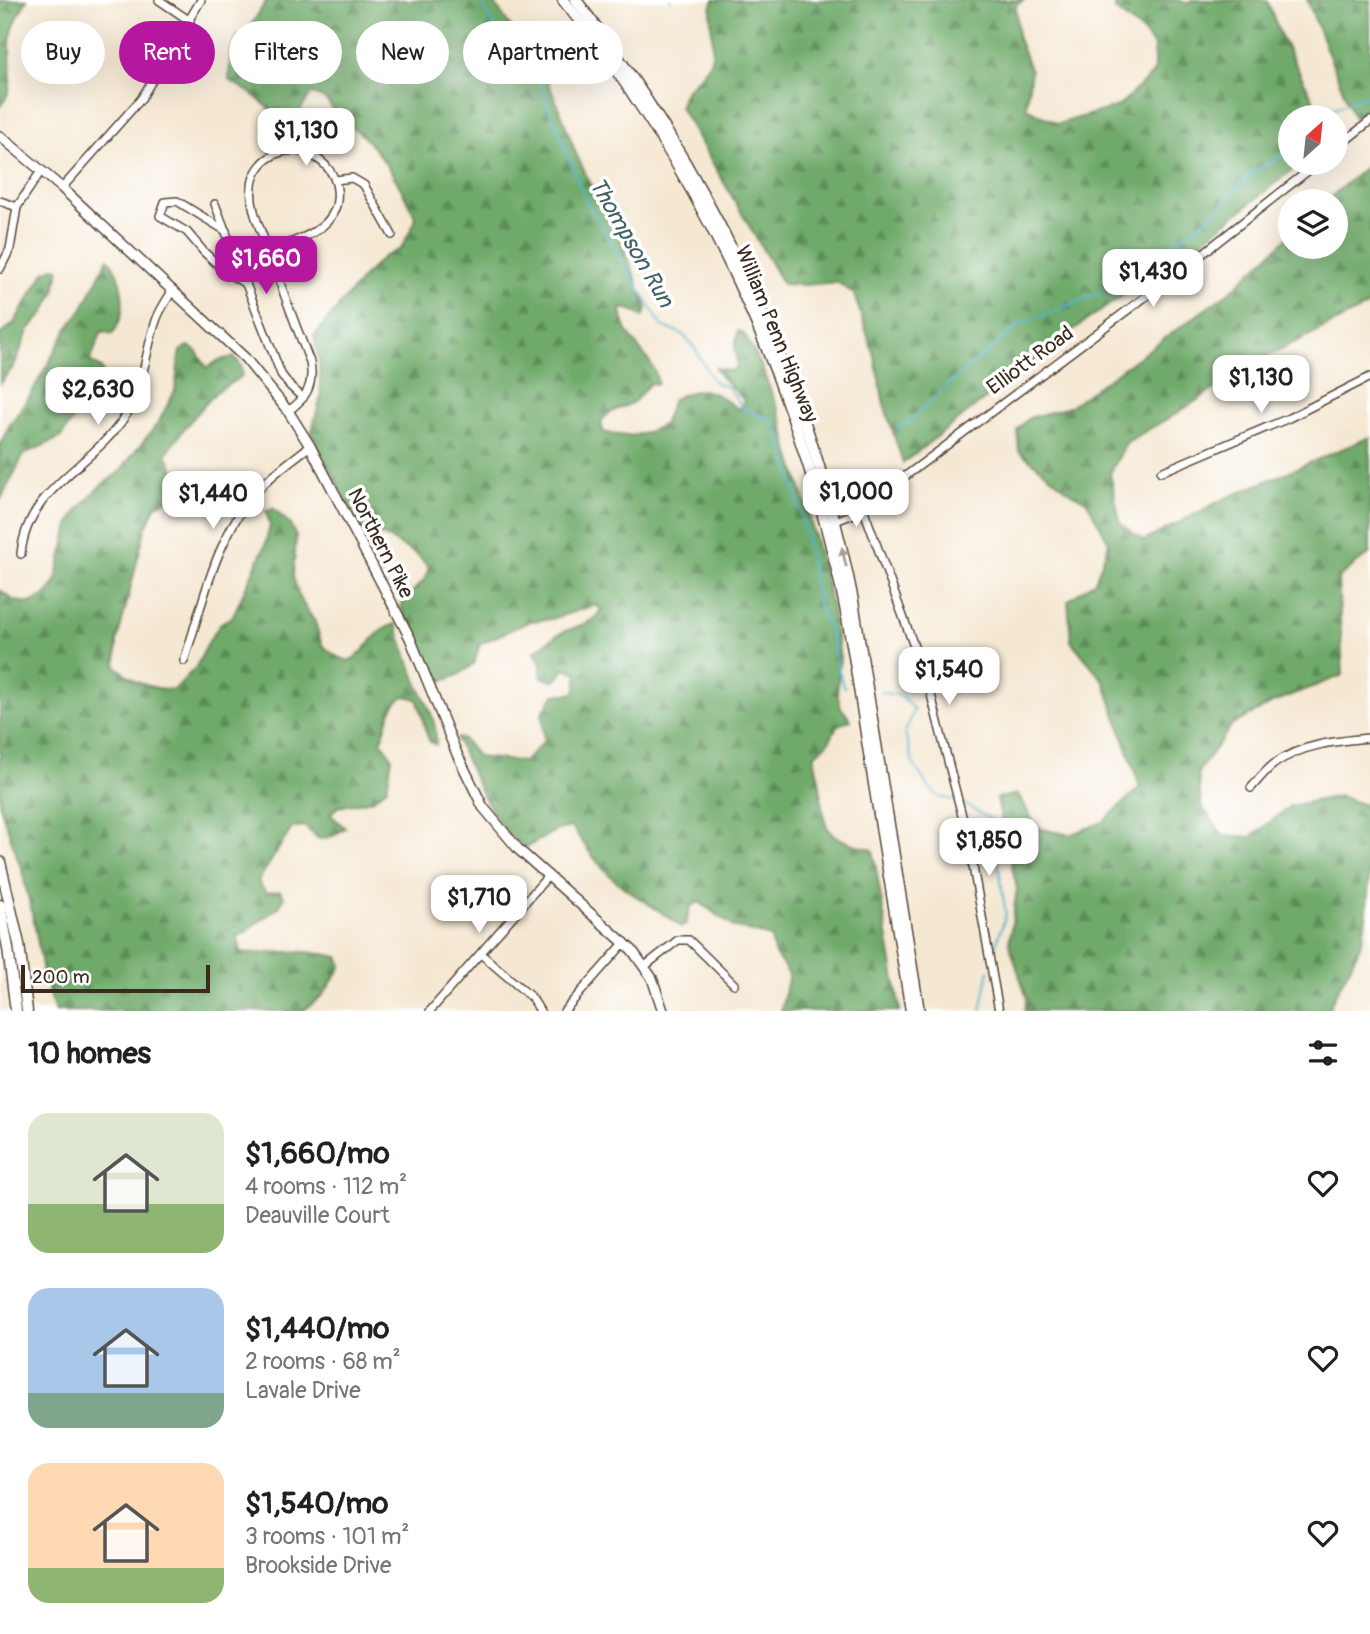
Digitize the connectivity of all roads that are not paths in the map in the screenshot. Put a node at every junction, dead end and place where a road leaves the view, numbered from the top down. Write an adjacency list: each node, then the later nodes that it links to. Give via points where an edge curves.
1 (159, 0): 5 (street)
2 (201, 0): 5 (street)
3 (563, 0): 28 (highway, William Penn Highway, via 661,139 727,258 772,362)
4 (576, 0): 28 (highway, William Penn Highway, via 668,135 734,254 791,383 817,458)
5 (190, 20): 12 (street, via 141,99)
6 (1370, 121): 8 (street)
7 (0, 136): 9 (main road, Northern Pike)
8 (1348, 139)
9 (41, 170): 12 (main road, Northern Pike); 15 (street)
10 (1303, 175): 27 (street, Elliott Road)
11 (335, 180): 17 (street, via 352,178 364,184); 18 (street, via 336,205 323,226); 18 (street, via 321,161 302,152 281,152 263,163 254,178 252,200)
12 (62, 188): 21 (main road, Northern Pike)
13 (0, 201): 15 (street)
14 (215, 204): 16 (street)
15 (17, 207): 19 (street, via 10,249)
16 (226, 231): 20 (street); 20 (street, via 177,201 165,202 160,216 187,232 204,253)
17 (392, 236)
18 (268, 251): 23 (street, via 310,362 312,383)
19 (0, 269)
20 (246, 284): 23 (street, via 281,374)
21 (173, 290): 24 (main road, Northern Pike, via 245,358); 29 (street, via 157,317 141,384 130,408 116,429 46,497 25,534)
22 (1370, 377): 26 (street, via 1289,418)
23 (303, 398): 24 (street)
24 (288, 411): 25 (main road, Northern Pike)
25 (310, 446): 30 (street, via 255,493 226,537); 34 (main road, Northern Pike, via 410,638 475,792 508,838)
26 (1161, 472)
27 (863, 508): 28 (street, Elliott Road); 48 (street, via 924,668 968,839)
28 (830, 523): 46 (highway, William Penn Highway); 47 (highway, William Penn Highway, one-way to 28, via 860,638 847,568)
29 (22, 554)
30 (184, 661)
31 (1370, 738): 32 (street, via 1301,751 1273,764)
32 (1251, 788)
33 (0, 862): 41 (highway, via 19,944)
34 (548, 876): 36 (main road, Northern Pike); 37 (street)
35 (0, 905): 40 (highway)
36 (625, 942): 38 (main road, Northern Pike); 44 (street)
37 (481, 954): 42 (street); 43 (street, via 532,998)
38 (645, 966): 39 (street, via 678,940 689,940); 45 (main road, Northern Pike)
39 (734, 984)
40 (16, 1011)
41 (27, 1011)
42 (430, 1011)
43 (540, 1011)
44 (564, 1011)
45 (663, 1011)
46 (911, 1011)
47 (919, 1011)
48 (999, 1011)

